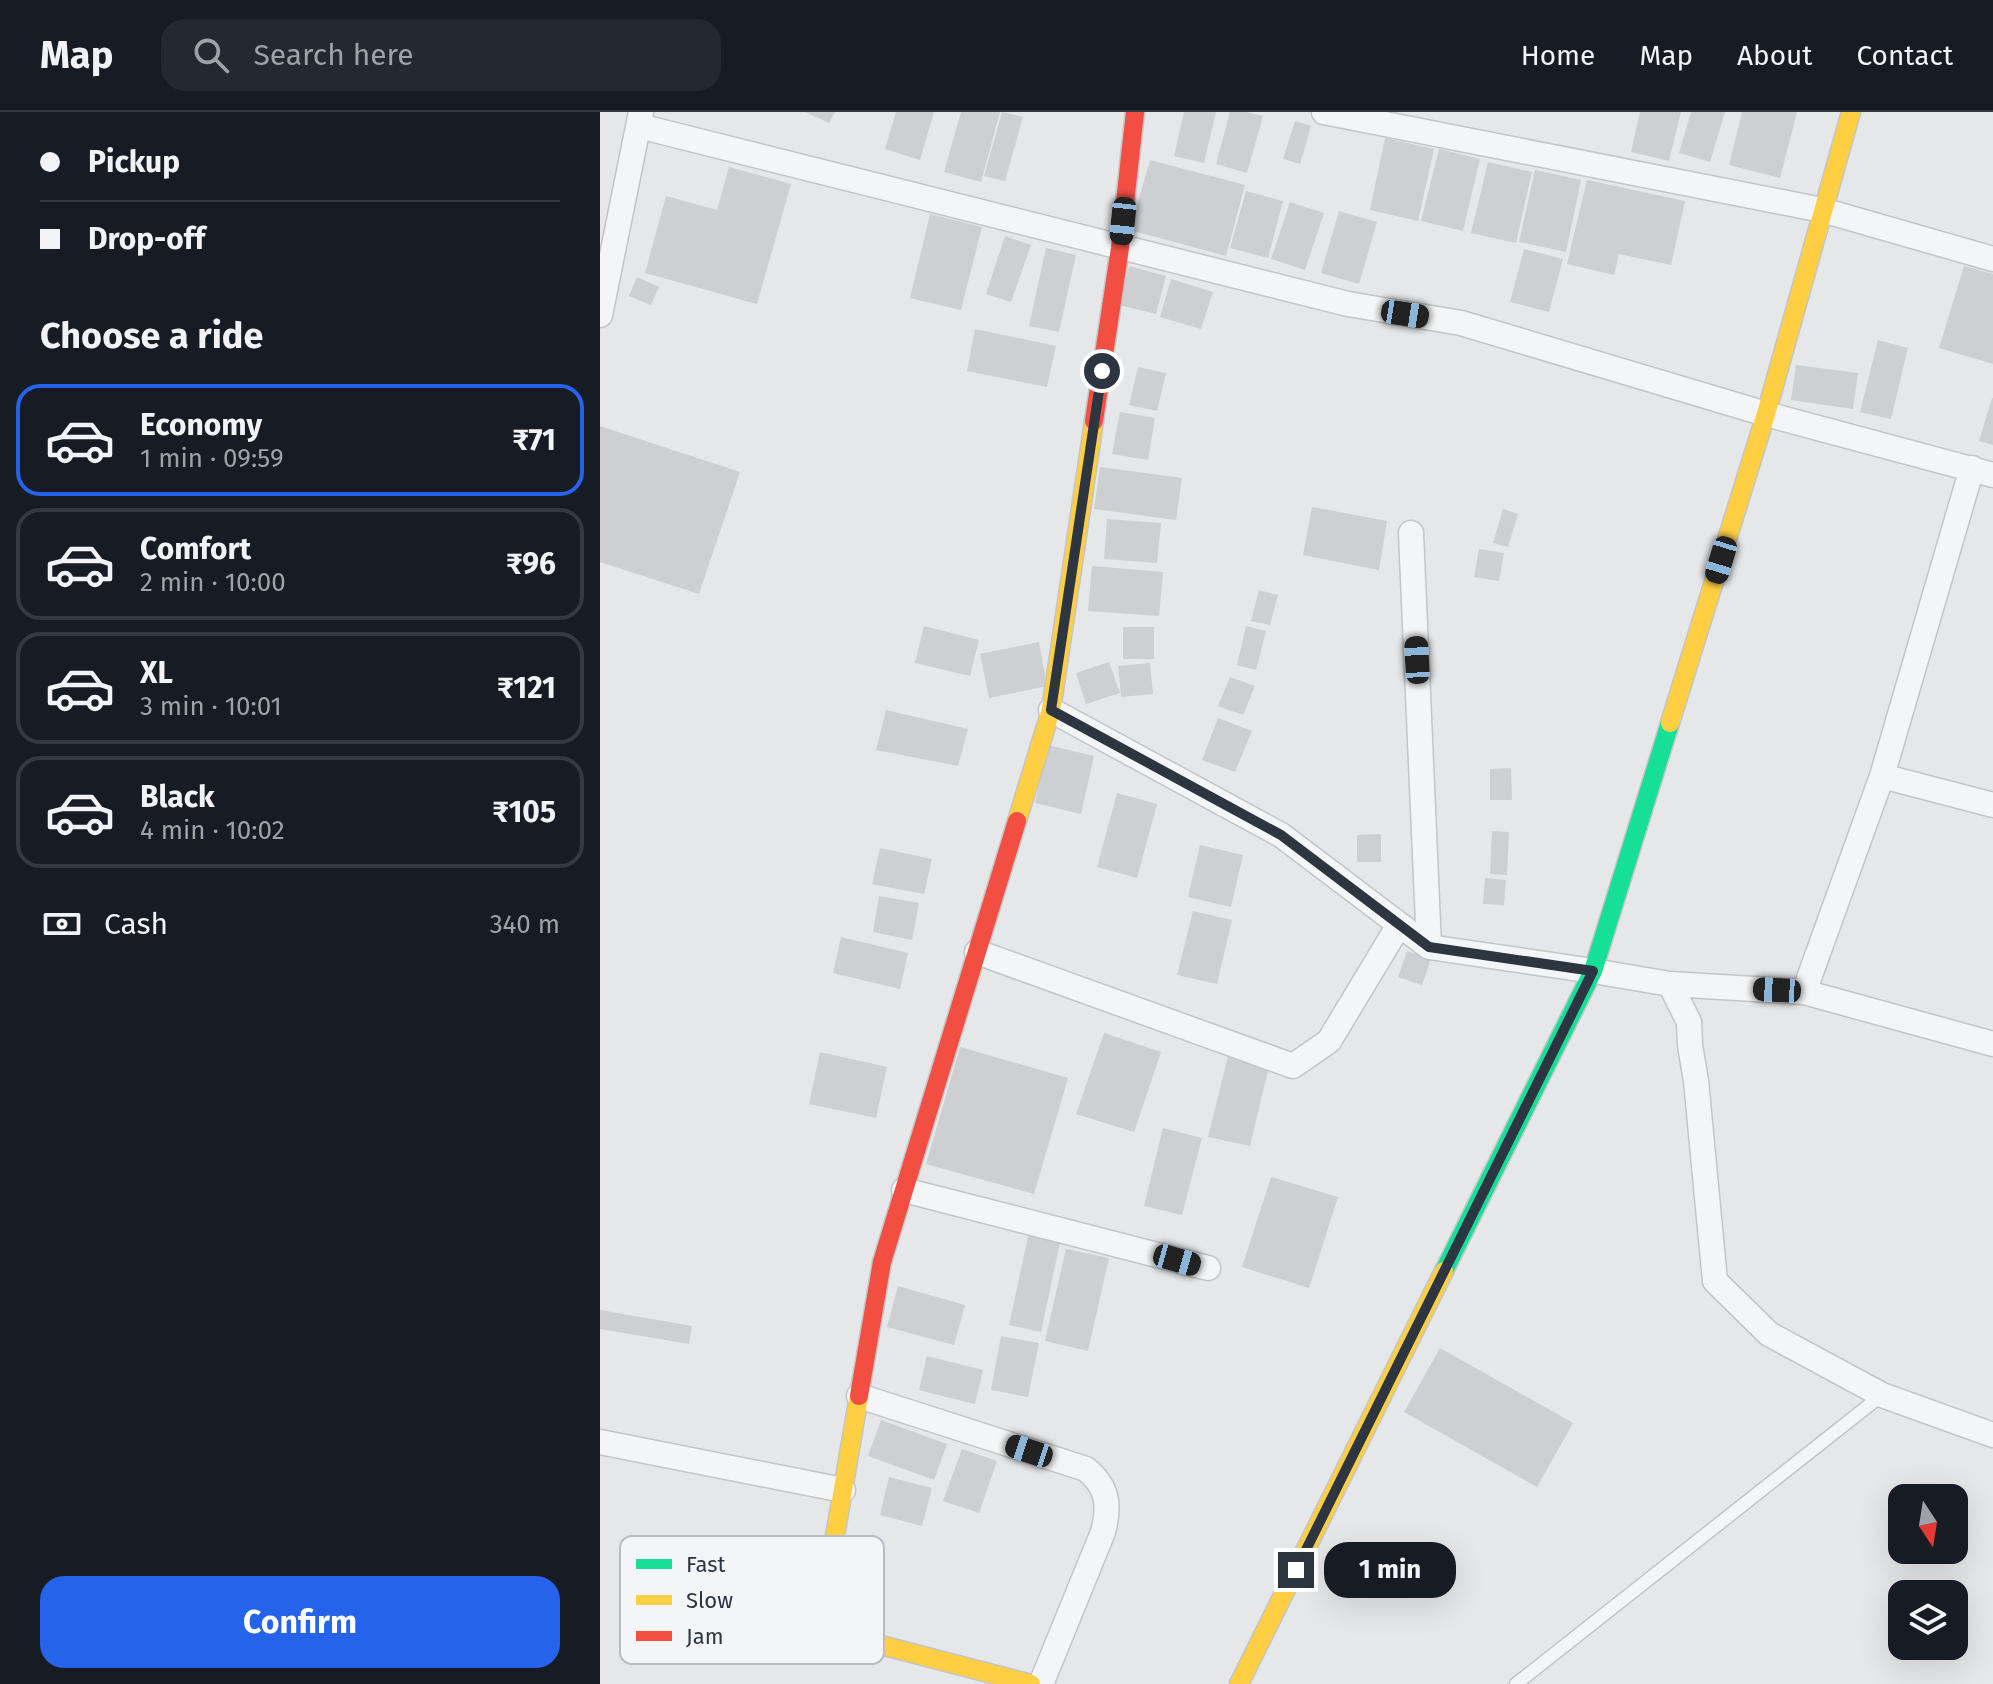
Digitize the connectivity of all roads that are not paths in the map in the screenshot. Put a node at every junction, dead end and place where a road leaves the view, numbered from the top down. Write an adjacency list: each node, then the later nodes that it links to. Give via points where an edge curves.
1 (1135, 112): 6 (street)
2 (1324, 112): 5 (street)
3 (1851, 112): 5 (street)
4 (640, 119): 6 (street); 8 (street)
5 (1822, 210): 7 (street); 9 (street)
6 (1120, 248): 9 (street, via 1348,304 1461,323); 12 (street)
7 (1993, 259)
8 (600, 315)
9 (1766, 414): 10 (street); 18 (street)
10 (1982, 472): 13 (street)
11 (1411, 533): 16 (street)
12 (1051, 710): 15 (street, via 1281,835); 17 (street)
13 (1882, 776): 14 (street); 20 (street)
14 (1993, 805)
15 (1399, 925): 16 (street); 17 (street, via 1329,1041 1293,1066)
16 (1429, 947): 18 (street)
17 (977, 952): 22 (street)
18 (1593, 971): 19 (street); 33 (street)
19 (1670, 984): 20 (street); 24 (street, via 1689,1022 1715,1281 1769,1334)
20 (1804, 992): 21 (street)
21 (1993, 1044)
22 (904, 1190): 23 (street); 25 (street, via 882,1262)
23 (1208, 1268)
24 (1882, 1395): 26 (street); 34 (lane)
25 (859, 1396): 28 (street); 32 (street, via 1086,1469 1103,1489 1103,1532)
26 (1993, 1435)
27 (600, 1442): 28 (street)
28 (843, 1490): 29 (street)
29 (835, 1536)
30 (884, 1646): 31 (street)
31 (1031, 1684)
32 (1041, 1684)
33 (1239, 1684)
34 (1516, 1684)

